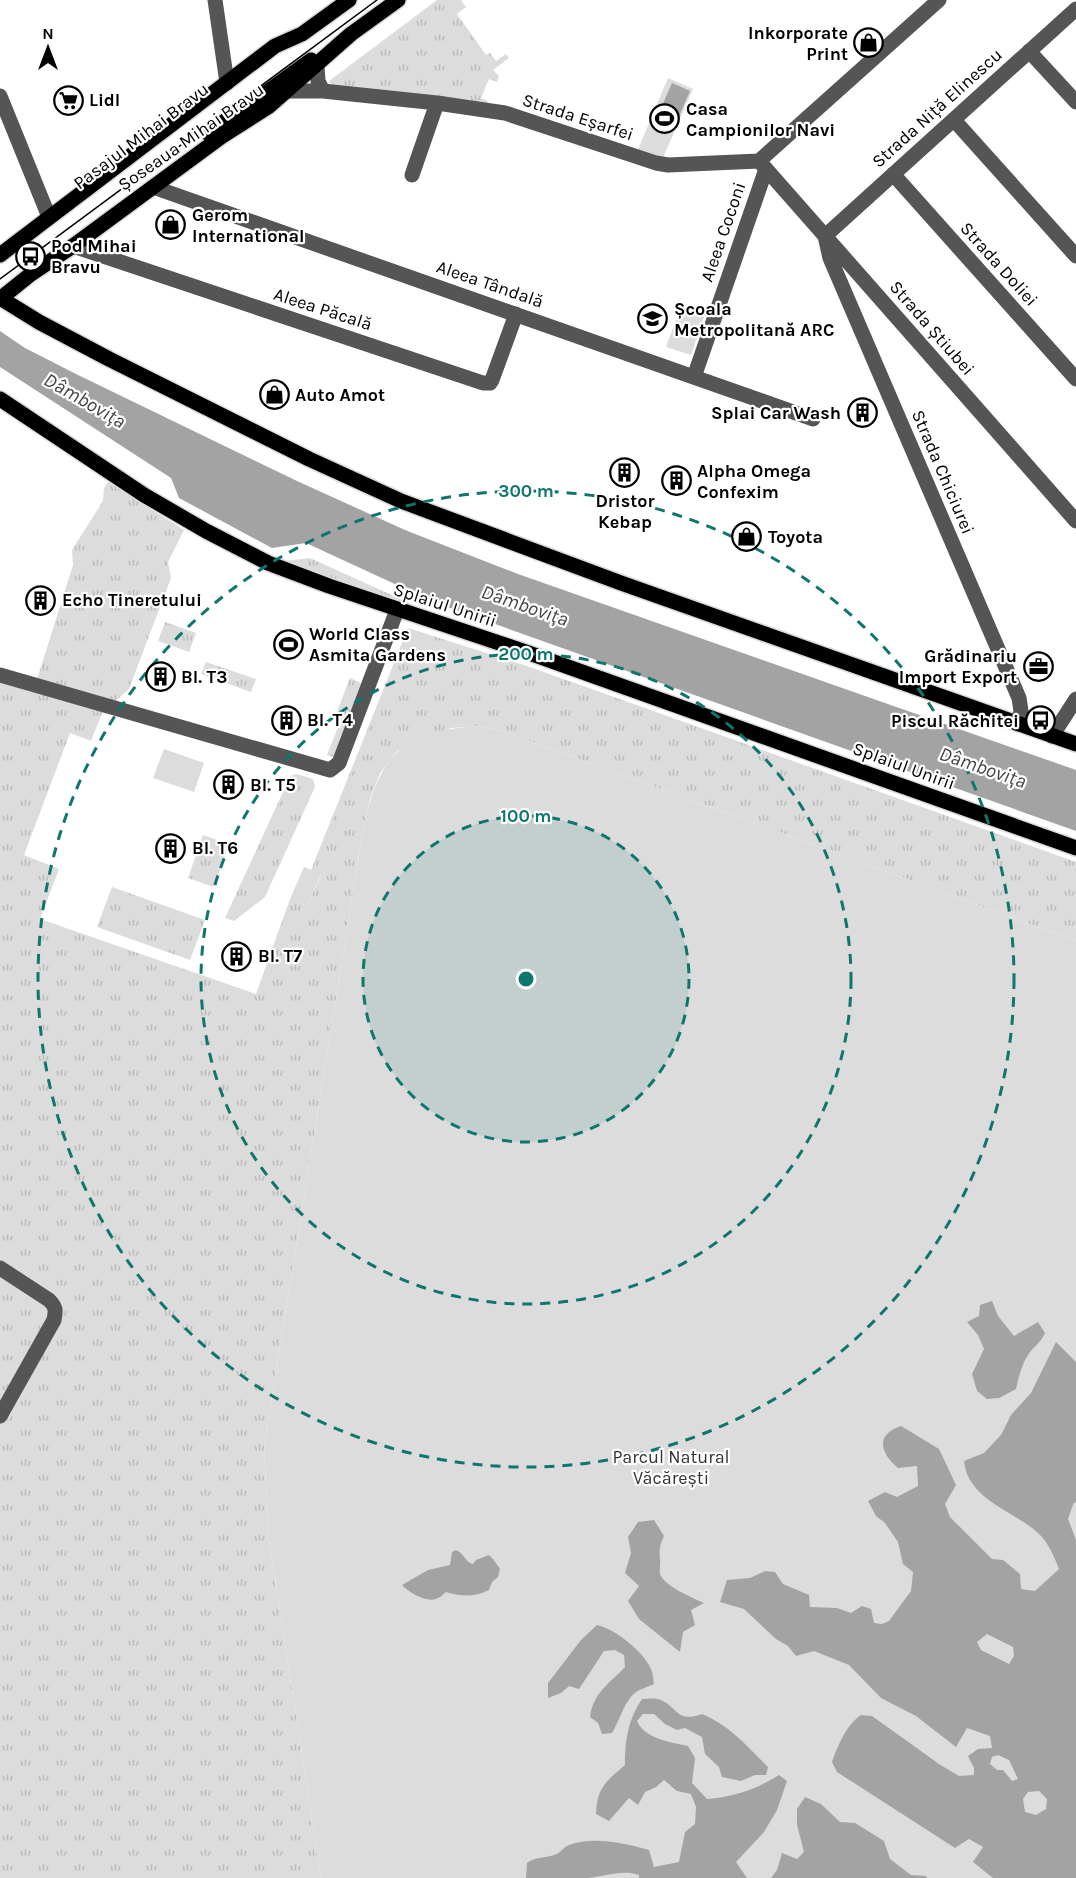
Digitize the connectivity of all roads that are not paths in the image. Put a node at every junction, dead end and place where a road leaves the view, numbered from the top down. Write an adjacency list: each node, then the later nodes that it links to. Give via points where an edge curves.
1 (215, 0): 10 (street)
2 (350, 0): 6 (main road, Șoseaua Mihai Bravu)
3 (398, 0): 7 (main road, Șoseaua Mihai Bravu)
4 (939, 0): 17 (street)
5 (1076, 9): 8 (street, Strada Niță Elinescu)
6 (302, 34): 10 (main road, Șoseaua Mihai Bravu, via 275,46); 26 (main road, Pasajul Mihai Bravu)
7 (351, 34): 9 (main road, Șoseaua Mihai Bravu); 27 (main road, Pasajul Mihai Bravu, via 268,90)
8 (1029, 51): 14 (street); 16 (street, Strada Niță Elinescu)
9 (317, 66): 11 (main road, Șoseaua Mihai Bravu); 12 (street)
10 (227, 82): 21 (main road, Șoseaua Mihai Bravu)
11 (288, 91): 12 (street, Strada Eșarfei); 20 (main road, Șoseaua Mihai Bravu)
12 (323, 91): 15 (street, Strada Eșarfei)
13 (0, 96): 21 (street)
14 (1076, 102)
15 (437, 103): 17 (street, Strada Eșarfei, via 519,117 656,163); 19 (street)
16 (954, 120): 18 (street, Strada Niță Elinescu); 25 (street)
17 (762, 165): 22 (street, Strada Știubei); 29 (street, Aleea Coconi)
18 (893, 174): 22 (street, Strada Niță Elinescu); 30 (street, Strada Doliei)
19 (412, 175)
20 (153, 187): 23 (main road, Șoseaua Mihai Bravu); 28 (street, Aleea Tândală)
21 (49, 217): 24 (main road, Șoseaua Mihai Bravu)
22 (825, 236): 33 (street, Strada Știubei); 37 (street, Strada Chiciurei, via 830,258 1019,698)
23 (73, 246): 27 (main road, Șoseaua Mihai Bravu); 28 (street, Aleea Păcală, via 486,384 492,380)
24 (0, 255)
25 (1076, 256)
26 (0, 267)
27 (0, 296): 37 (main road, via 109,359 401,501 621,584)
28 (516, 314): 29 (street, Aleea Tândală)
29 (694, 377): 32 (street, Aleea Tândală)
30 (1076, 379)
31 (0, 399): 34 (main road, Splaiul Unirii, via 134,488 234,546 297,575)
32 (813, 419)
33 (1076, 521)
34 (397, 609): 35 (street, via 339,763 330,770); 40 (main road, Splaiul Unirii)
35 (0, 675)
36 (1076, 699): 38 (street)
37 (1018, 724): 38 (main road)
38 (1052, 736): 39 (main road)
39 (1076, 744)
40 (1076, 848)
41 (0, 1268): 42 (street, via 49,1300 56,1312)
42 (0, 1416)

